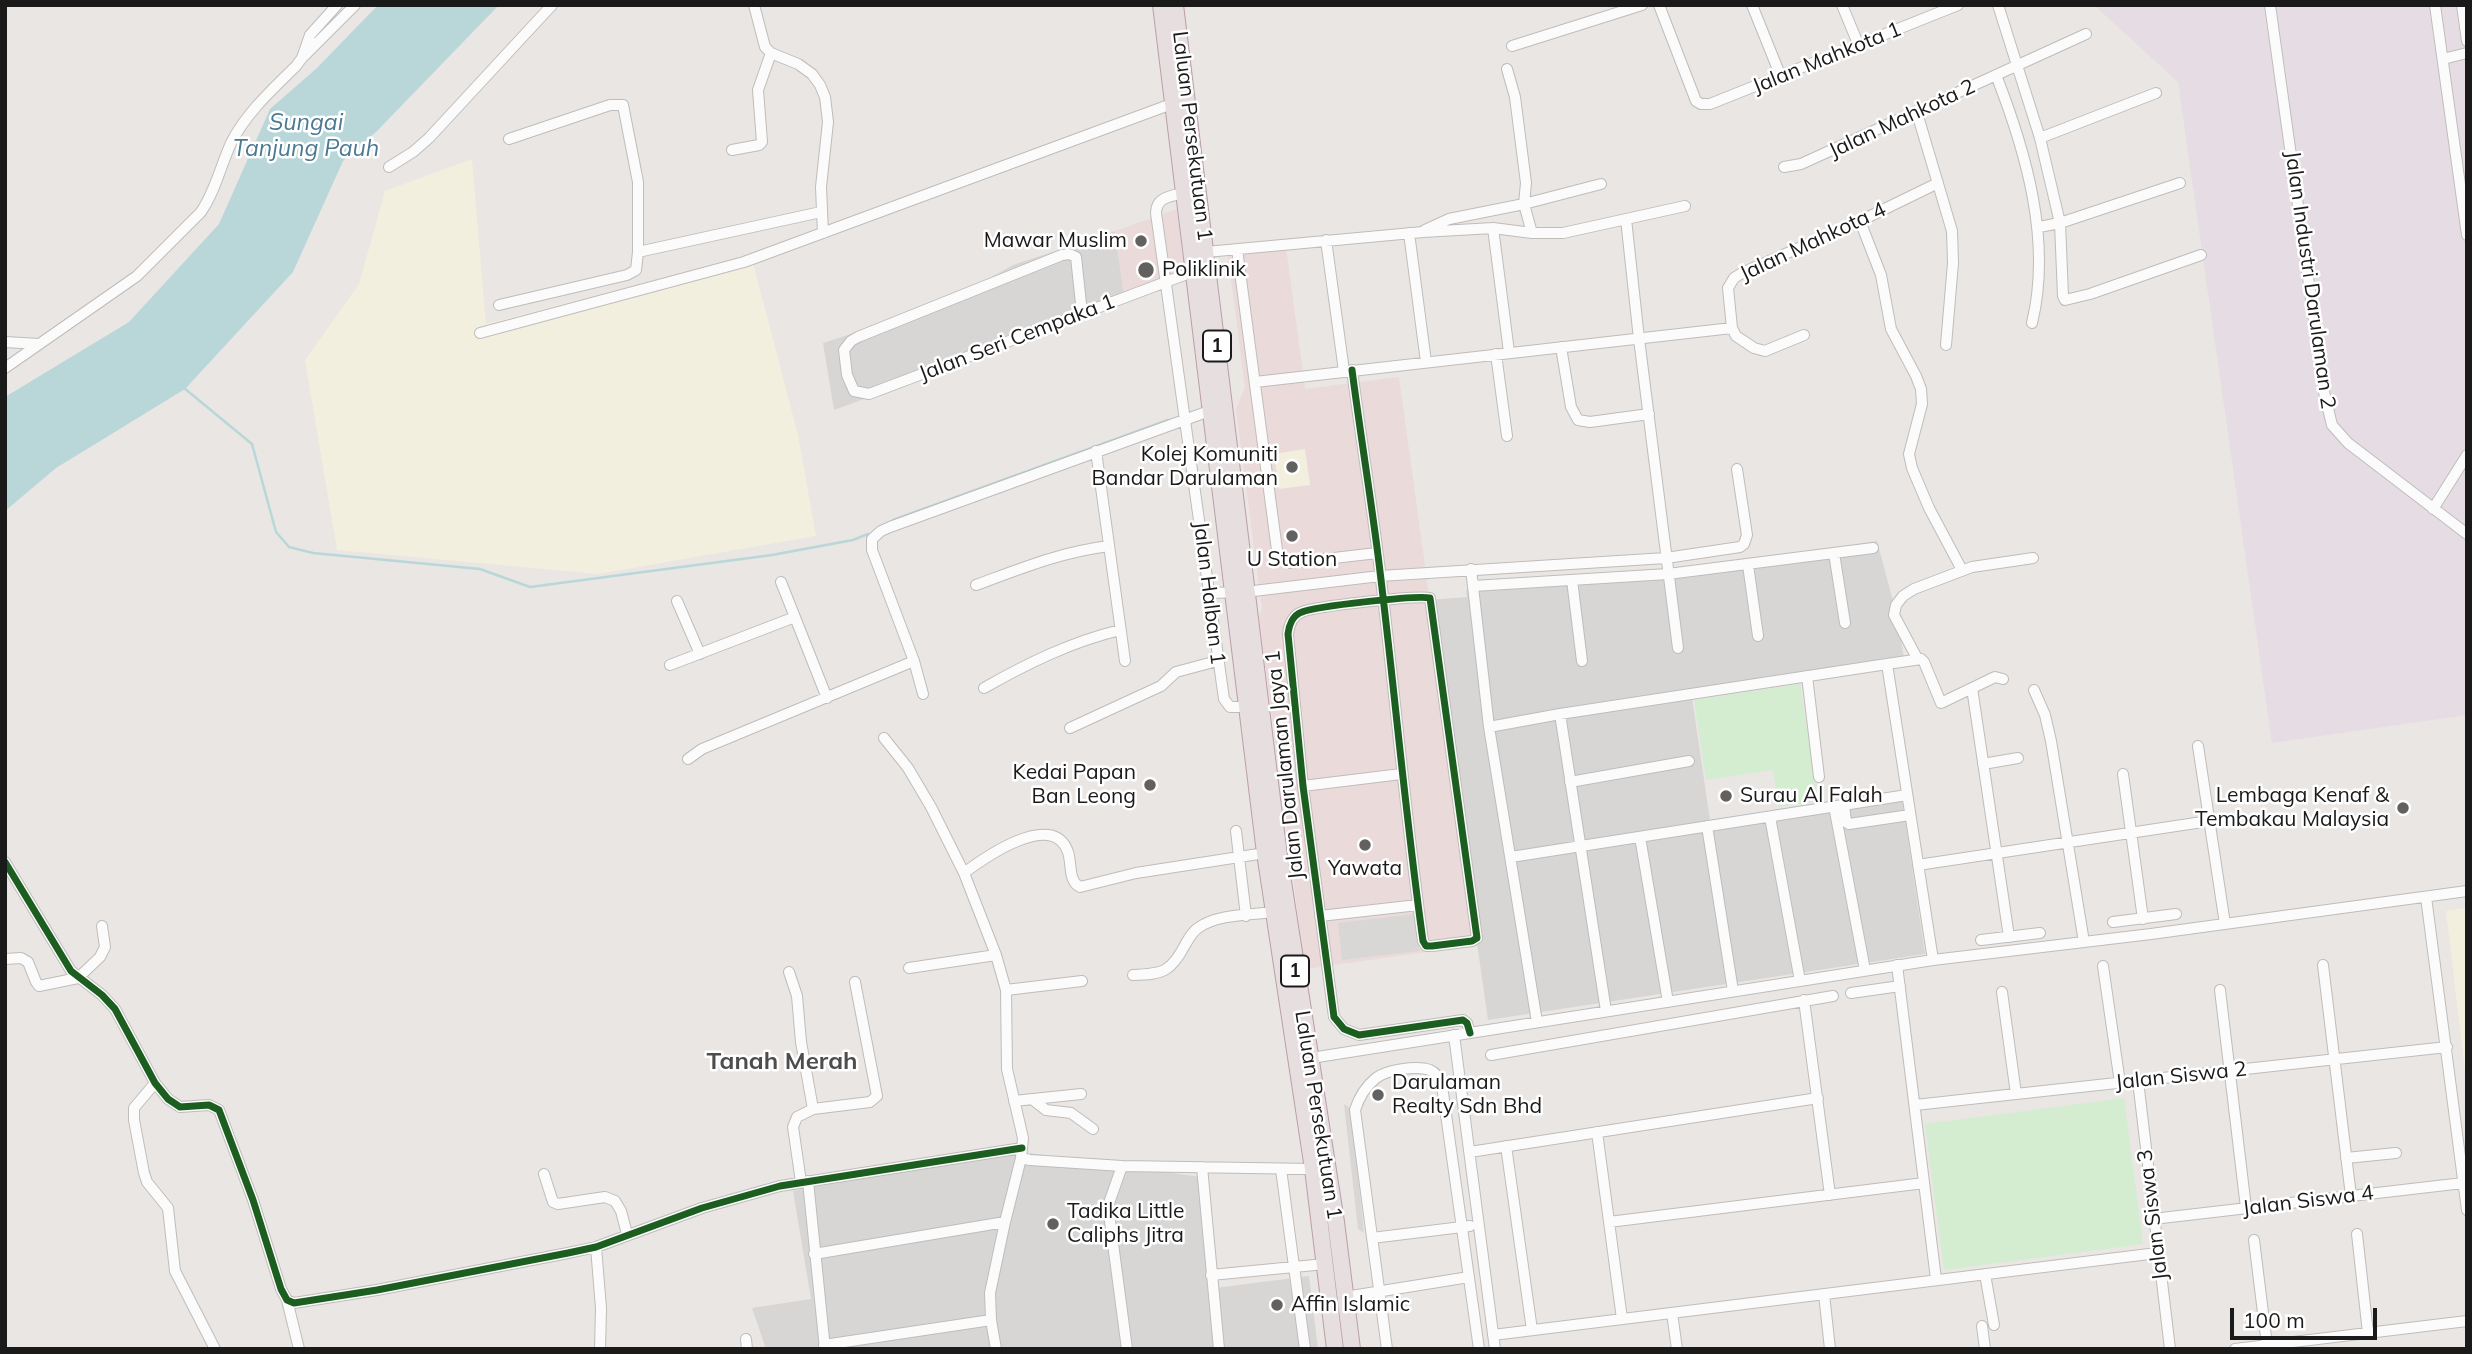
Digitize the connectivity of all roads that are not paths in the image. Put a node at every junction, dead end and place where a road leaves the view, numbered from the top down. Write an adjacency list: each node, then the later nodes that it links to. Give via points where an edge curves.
1 (337, 5): 23 (street, via 310,35)
2 (355, 5): 23 (street)
3 (552, 5): 35 (street, via 429,138)
4 (754, 5): 22 (street, via 761,37)
5 (1161, 5): 30 (highway, Laluan Persekutuan 1 / 1)
6 (1175, 5): 30 (highway, Laluan Persekutuan 1 / 1)
7 (1642, 5): 19 (street)
8 (1659, 5): 28 (street, Jalan Mahkota 1, via 1701,104)
9 (1752, 5): 28 (street)
10 (1842, 5): 20 (street)
11 (1958, 5): 16 (street, Jalan Mahkota 1)
12 (1998, 5): 25 (street)
13 (2270, 5): 85 (street, Jalan Industri Darulaman 2, via 2332,425 2348,443)
14 (2435, 5): 24 (street)
15 (2462, 5): 18 (street)
16 (1940, 9): 20 (street, Jalan Mahkota 1)
17 (2086, 34): 25 (street, Jalan Mahkota 2)
18 (2467, 41)
19 (1512, 46)
20 (1859, 46): 28 (street, Jalan Mahkota 1)
21 (2467, 52): 24 (street)
22 (771, 53): 34 (street, via 758,90 762,142); 43 (street, via 811,74 825,97 828,122)
23 (302, 58): 69 (street, via 247,116 201,212 136,276)
24 (2443, 59): 53 (street)
25 (2017, 65): 27 (street, Jalan Mahkota 2); 32 (street)
26 (1507, 69): 41 (street, via 1526,183)
27 (1996, 75): 31 (street, Jalan Mahkota 2); 47 (street)
28 (1782, 77)
29 (2156, 93): 32 (street)
30 (1180, 102): 40 (highway, Laluan Persekutuan 1 / 1); 50 (street); 57 (highway, Laluan Persekutuan 1 / 1)
31 (1917, 113): 36 (street, Jalan Mahkota 2, via 1801,164); 37 (street)
32 (2040, 138): 46 (street)
33 (509, 139): 56 (street, via 622,105 638,182)
34 (732, 150)
35 (389, 167)
36 (1784, 167)
37 (1938, 183): 45 (street, Jalan Mahkota 4); 70 (street, via 1954,248)
38 (2179, 183): 46 (street)
39 (1601, 184): 41 (street)
40 (1184, 192): 59 (highway, Laluan Persekutuan 1 / 1); 60 (street, Jalan Halban 1, via 1163,198 1156,208)
41 (1524, 204): 49 (street, via 1449,219); 52 (street)
42 (1685, 205): 44 (street)
43 (821, 212): 50 (street); 56 (street)
44 (1626, 219): 52 (street, via 1563,233); 67 (street)
45 (1860, 221): 64 (street, Jalan Mahkota 4, via 1734,278 1728,288); 95 (street, via 1881,275 1891,329 1921,389 1922,404 1910,446 1912,468)
46 (2060, 223): 47 (street); 58 (street, via 2065,300)
47 (2039, 227): 63 (street, via 2038,291)
48 (1493, 228): 49 (street); 52 (street); 72 (street)
49 (1423, 232): 51 (street)
50 (823, 233): 65 (street, via 744,262)
51 (1409, 233): 54 (street); 74 (street)
52 (1532, 233)
53 (2467, 235)
54 (1326, 240): 55 (street); 76 (street)
55 (1237, 249): 57 (street); 77 (street)
56 (638, 252): 61 (street, via 636,270 627,275)
57 (1206, 252): 103 (highway, Laluan Persekutuan 1 / 1)
58 (2201, 255)
59 (1195, 271): 60 (street, Jalan Seri Cempaka 1); 78 (highway, Laluan Persekutuan 1 / 1)
60 (1165, 282): 62 (street, Jalan Seri Cempaka 1); 80 (street, Jalan Halban 1)
61 (499, 305)
62 (1082, 313): 62 (street, Jalan Seri Cempaka 1, via 869,394 854,391 847,375 845,350 858,337 1069,254 1078,262)
63 (2032, 323)
64 (1732, 328): 66 (street, via 1743,343 1765,351); 67 (street)
65 (480, 333)
66 (1804, 335)
67 (1639, 339): 71 (street); 79 (street)
68 (5, 342): 69 (street)
69 (38, 344): 75 (street)
70 (1946, 345)
71 (1560, 347): 72 (street); 79 (street, via 1571,407 1578,419 1590,422)
72 (1508, 352): 73 (street)
73 (1496, 354): 74 (street); 81 (street)
74 (1426, 362): 76 (street)
75 (5, 368)
76 (1348, 370): 77 (street); 89 (street)
77 (1255, 382): 89 (street, via 1281,557 1291,563)
78 (1212, 410): 80 (street); 103 (highway, Laluan Persekutuan 1 / 1)
79 (1649, 414): 91 (street)
80 (1186, 419): 82 (street); 102 (street, Jalan Halban 1)
81 (1507, 436)
82 (1096, 451): 87 (street); 113 (street, via 876,535 872,550)
83 (2467, 455): 85 (street)
84 (1737, 469): 91 (street, via 1744,544)
85 (2433, 509): 86 (street, Jalan Industri Darulaman 2)
86 (2467, 534)
87 (1109, 546): 100 (street, via 1051,556); 108 (street)
88 (1873, 548): 90 (street)
89 (1377, 553): 97 (street)
90 (1834, 553): 93 (street); 107 (street)
91 (1665, 558): 94 (street); 96 (street)
92 (2033, 558): 95 (street)
93 (1748, 565): 96 (street); 109 (street)
94 (1471, 569): 97 (street); 101 (street)
95 (1962, 570): 112 (street, via 1914,589 1896,605 1898,626)
96 (1668, 574): 98 (street); 110 (street)
97 (1380, 576): 103 (street); 105 (street)
98 (1572, 580): 101 (street); 115 (street)
99 (781, 582): 106 (street)
100 (976, 585)
101 (1473, 586): 128 (street)
102 (1210, 593): 103 (street); 116 (street, Jalan Halban 1)
103 (1239, 593): 126 (highway, Laluan Persekutuan 1 / 1); 205 (highway, Laluan Persekutuan 1 / 1)
104 (677, 601): 111 (street)
105 (1383, 601): 136 (street); 140 (street, Jalan Darulaman Jaya 1, via 1301,612 1289,626); 161 (street, Jalan Darulaman Jaya 1, via 1430,598 1477,938 1426,946)
106 (795, 617): 111 (street); 125 (street)
107 (1845, 623)
108 (1120, 630): 114 (street); 121 (street, via 1051,652)
109 (1758, 636)
110 (1678, 648)
111 (700, 654): 118 (street)
112 (1917, 658): 117 (street); 122 (street, via 1924,662 1941,703)
113 (914, 661): 124 (street); 125 (street)
114 (1125, 661)
115 (1582, 661)
116 (1217, 662): 126 (street, Jalan Halban 1, via 1225,702 1230,707); 129 (street, via 1176,673 1161,687)
117 (1887, 664): 119 (street); 141 (street)
118 (670, 665)
119 (1807, 676): 127 (street); 138 (street)
120 (2003, 679): 122 (street, via 1995,677)
121 (984, 688)
122 (1972, 688): 135 (street)
123 (2034, 690): 150 (street, via 2051,741)
124 (923, 694)
125 (827, 698): 133 (street, via 702,749)
126 (1247, 708): 152 (highway, Laluan Persekutuan 1 / 1)
127 (1560, 714): 128 (street); 139 (street)
128 (1489, 727): 155 (street)
129 (1070, 728)
130 (884, 738): 158 (street, via 908,768)
131 (2198, 746): 145 (street)
132 (2018, 758): 135 (street)
133 (688, 759)
134 (1689, 761): 139 (street)
135 (1983, 764): 153 (street)
136 (1401, 774): 140 (street); 161 (street)
137 (2123, 774): 148 (street)
138 (1819, 777)
139 (1570, 782): 151 (street)
140 (1303, 786): 165 (street, Jalan Darulaman Jaya 1)
141 (1907, 795): 142 (street); 143 (street)
142 (1839, 806): 143 (street, via 1849,824); 144 (street); 181 (street)
143 (1910, 814): 157 (street)
144 (1770, 817): 146 (street); 186 (street)
145 (2209, 821): 148 (street); 168 (street)
146 (1707, 826): 149 (street); 191 (street)
147 (1236, 831): 154 (street)
148 (2131, 833): 150 (street); 166 (street)
149 (1640, 836): 151 (street); 196 (street)
150 (2066, 843): 153 (street); 173 (street)
151 (1580, 846): 155 (street); 197 (street)
152 (1265, 853): 154 (street); 162 (highway, Laluan Persekutuan 1 / 1)
153 (1997, 853): 157 (street); 171 (street)
154 (1239, 857): 158 (street, via 1080,887 1073,881 1065,846 1059,839 1042,835 1006,846); 164 (street)
155 (1511, 857): 198 (street)
156 (5, 862): 184 (street)
157 (1918, 865): 176 (street)
158 (964, 873): 174 (street)
159 (2467, 891): 160 (street)
160 (2426, 897): 168 (street); 202 (street)
161 (1418, 905): 165 (street)
162 (1273, 912): 164 (street); 228 (highway, Laluan Persekutuan 1 / 1)
163 (2176, 914): 166 (street)
164 (1246, 916): 183 (street, via 1209,922 1195,930 1168,970)
165 (1320, 916): 199 (street, Jalan Darulaman Jaya 1, via 1335,1021 1351,1033)
166 (2143, 919): 167 (street)
167 (2113, 922)
168 (2225, 923): 173 (street)
169 (102, 926): 184 (street, via 103,952)
170 (2040, 933): 171 (street)
171 (2009, 937): 172 (street)
172 (1981, 940)
173 (2084, 942): 176 (street)
174 (996, 955): 180 (street); 189 (street)
175 (5, 959): 184 (street, via 28,962 39,986)
176 (1933, 960): 177 (street)
177 (1897, 965): 181 (street); 188 (street)
178 (2323, 965): 206 (street)
179 (2103, 966): 210 (street)
180 (909, 968)
181 (1865, 970): 186 (street)
182 (789, 972): 217 (street, via 797,996)
183 (1133, 975)
184 (78, 978): 209 (street, via 115,1009)
185 (1082, 981): 189 (street)
186 (1800, 981): 191 (street)
187 (855, 982): 217 (street, via 877,1096 870,1102)
188 (1900, 986): 193 (street); 216 (street)
189 (1006, 990): 215 (street, via 1007,1069)
190 (2220, 990): 207 (street)
191 (1733, 991): 196 (street)
192 (2002, 992): 212 (street)
193 (1851, 993)
194 (1833, 996): 195 (street)
195 (1804, 1000): 204 (street); 213 (street)
196 (1668, 1002): 197 (street)
197 (1606, 1011): 198 (street)
198 (1537, 1022): 200 (street)
199 (1375, 1033): 200 (street, Jalan Darulaman Jaya 1, via 1464,1020); 203 (street)
200 (1470, 1033): 201 (street)
201 (1454, 1035): 203 (street); 221 (street)
202 (2447, 1047): 206 (street, Jalan Siswa 2); 232 (street)
203 (1377, 1048): 205 (street)
204 (1491, 1055)
205 (1311, 1058): 257 (highway, Laluan Persekutuan 1 / 1)
206 (2334, 1059): 207 (street, Jalan Siswa 2); 224 (street)
207 (2229, 1071): 208 (street, Jalan Siswa 2); 235 (street)
208 (2138, 1081): 210 (street, Jalan Siswa 2); 237 (street, Jalan Siswa 3)
209 (155, 1083): 258 (street, via 175,1105 219,1110); 269 (street, via 134,1108 144,1173 168,1208 175,1272)
210 (2120, 1083): 212 (street, Jalan Siswa 2)
211 (1081, 1094): 214 (street)
212 (2016, 1094): 216 (street, Jalan Siswa 2)
213 (1818, 1098): 219 (street); 233 (street)
214 (1032, 1099): 215 (street); 218 (street, via 1046,1110 1071,1113)
215 (1014, 1101): 222 (street)
216 (1915, 1105): 231 (street)
217 (813, 1109): 230 (street, via 797,1117 793,1127)
218 (1093, 1129)
219 (1597, 1132): 220 (street); 239 (street)
220 (1506, 1146): 221 (street); 263 (street)
221 (1470, 1152): 240 (street)
222 (1022, 1153): 225 (street, via 1030,1160); 230 (street); 238 (street)
223 (2396, 1153): 224 (street)
224 (2346, 1158): 234 (street)
225 (1122, 1166): 226 (street); 272 (street, via 1108,1206)
226 (1202, 1167): 227 (street); 252 (street)
227 (1281, 1169): 228 (street); 250 (street)
228 (1313, 1169): 249 (highway, Laluan Persekutuan 1 / 1)
229 (544, 1174): 242 (street, via 553,1202 558,1204 605,1197 615,1201)
230 (805, 1182): 242 (street, via 702,1208); 248 (street)
231 (1924, 1183): 233 (street); 254 (street)
232 (2465, 1188): 234 (street, Jalan Siswa 4); 236 (street)
233 (1830, 1195): 239 (street)
234 (2351, 1196): 235 (street, Jalan Siswa 4)
235 (2246, 1208): 237 (street, Jalan Siswa 4)
236 (2467, 1210)
237 (2153, 1219): 247 (street, Jalan Siswa 3)
238 (1005, 1222): 248 (street); 261 (street, via 992,1280)
239 (1609, 1222): 260 (street)
240 (1479, 1225): 241 (street); 265 (street)
241 (1463, 1227): 244 (street); 244 (street, via 1442,1086 1431,1070 1420,1068 1383,1074 1362,1092 1357,1103); 253 (street)
242 (627, 1234): 246 (street)
243 (2357, 1234): 264 (street)
244 (1372, 1238): 255 (street)
245 (2254, 1240): 266 (street)
246 (596, 1247): 258 (street, via 377,1290 299,1303); 268 (street, via 601,1308)
247 (2157, 1253): 251 (street); 283 (street, Jalan Siswa 3)
248 (814, 1254): 267 (street)
249 (1325, 1264): 250 (street); 275 (highway, Laluan Persekutuan 1 / 1)
250 (1294, 1267): 252 (street); 274 (street)
251 (1985, 1274): 254 (street); 282 (street)
252 (1211, 1275): 273 (street)
253 (1469, 1277): 255 (street); 278 (street)
254 (1936, 1279): 256 (street)
255 (1379, 1291): 257 (street); 277 (street)
256 (1824, 1294): 259 (street); 281 (street)
257 (1345, 1297): 276 (highway, Laluan Persekutuan 1 / 1)
258 (287, 1300): 270 (street)
259 (1672, 1313): 260 (street); 280 (street)
260 (1622, 1319): 263 (street)
261 (991, 1320): 267 (street); 271 (street)
262 (2467, 1321): 264 (street)
263 (1532, 1330): 265 (street)
264 (2368, 1333): 266 (street)
265 (1493, 1335): 279 (street)
266 (2267, 1345): 284 (street)
267 (824, 1347)
268 (597, 1348)
269 (215, 1349)
270 (299, 1349)
271 (996, 1349)
272 (1127, 1349)
273 (1219, 1349)
274 (1305, 1349)
275 (1335, 1349)
276 (1352, 1349)
277 (1387, 1349)
278 (1479, 1349)
279 (1495, 1349)
280 (1677, 1349)
281 (1830, 1349)
282 (1985, 1349)
283 (2170, 1349)
284 (2235, 1349)

